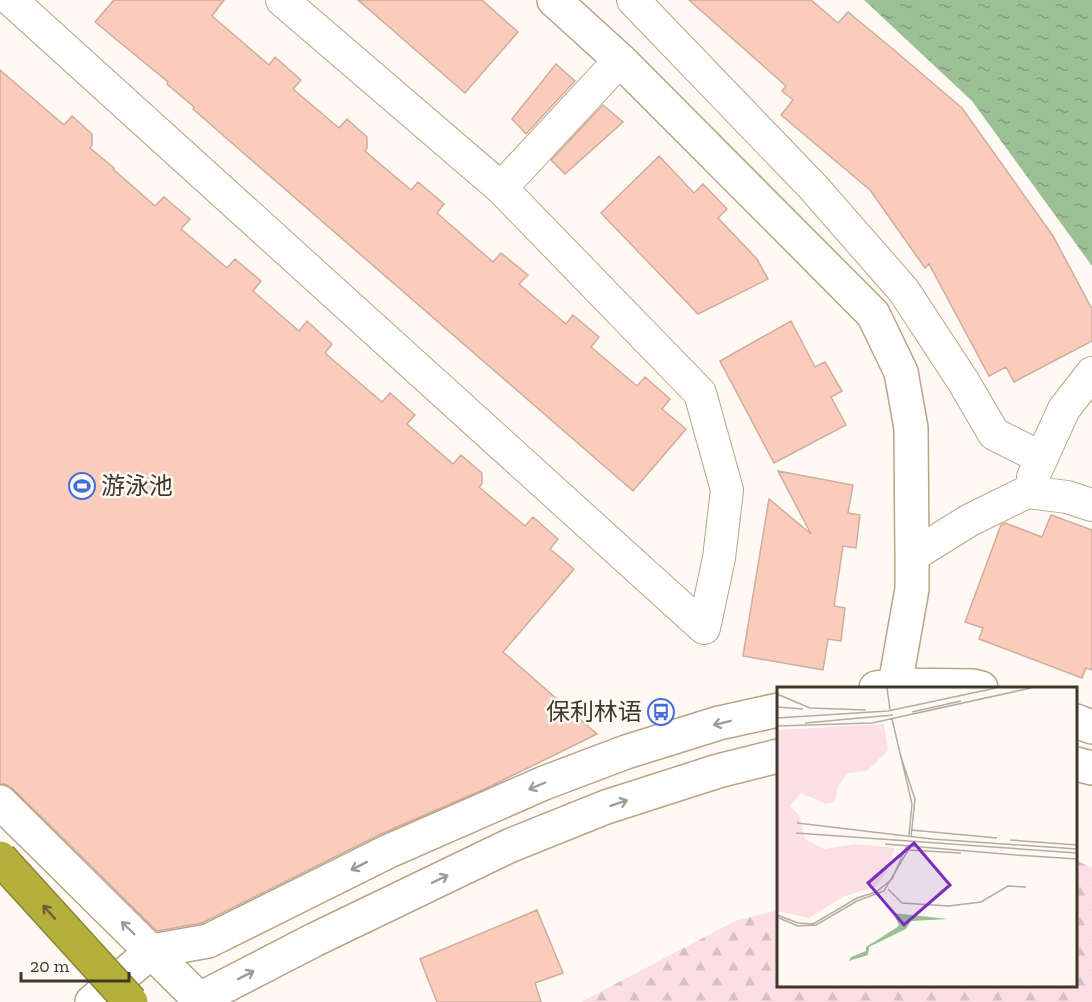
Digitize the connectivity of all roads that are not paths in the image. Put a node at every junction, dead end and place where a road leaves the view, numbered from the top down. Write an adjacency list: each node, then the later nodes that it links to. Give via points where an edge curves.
1 (10, 0): 6 (street, via 704,628 719,558 727,490 700,393)
2 (282, 0): 6 (street)
3 (554, 0): 5 (street)
4 (633, 0): 8 (street, via 813,187 904,291 994,434)
5 (620, 60): 6 (street); 11 (street, via 873,314 901,372 911,428)
6 (501, 188)
7 (1092, 373): 8 (street, via 1064,409)
8 (1042, 458): 9 (street)
9 (1027, 492): 10 (street); 11 (street, via 970,520)
10 (1092, 505)
11 (912, 556): 12 (street, via 912,589)
12 (889, 687): 13 (street)
13 (977, 687)
14 (777, 710): 22 (street, one-way to 22, via 719,723 544,783 389,851 208,942)
15 (1077, 721): 16 (street)
16 (1092, 727)
17 (777, 756): 23 (street, one-way to 17, via 509,846 606,807)
18 (1077, 764): 19 (street)
19 (1092, 768)
20 (0, 802): 22 (street, one-way to 20)
21 (0, 858): 25 (highway, one-way to 21, bridge)
22 (152, 951): 23 (street); 24 (street)
23 (197, 1000)
24 (92, 1002)
25 (131, 1002)

